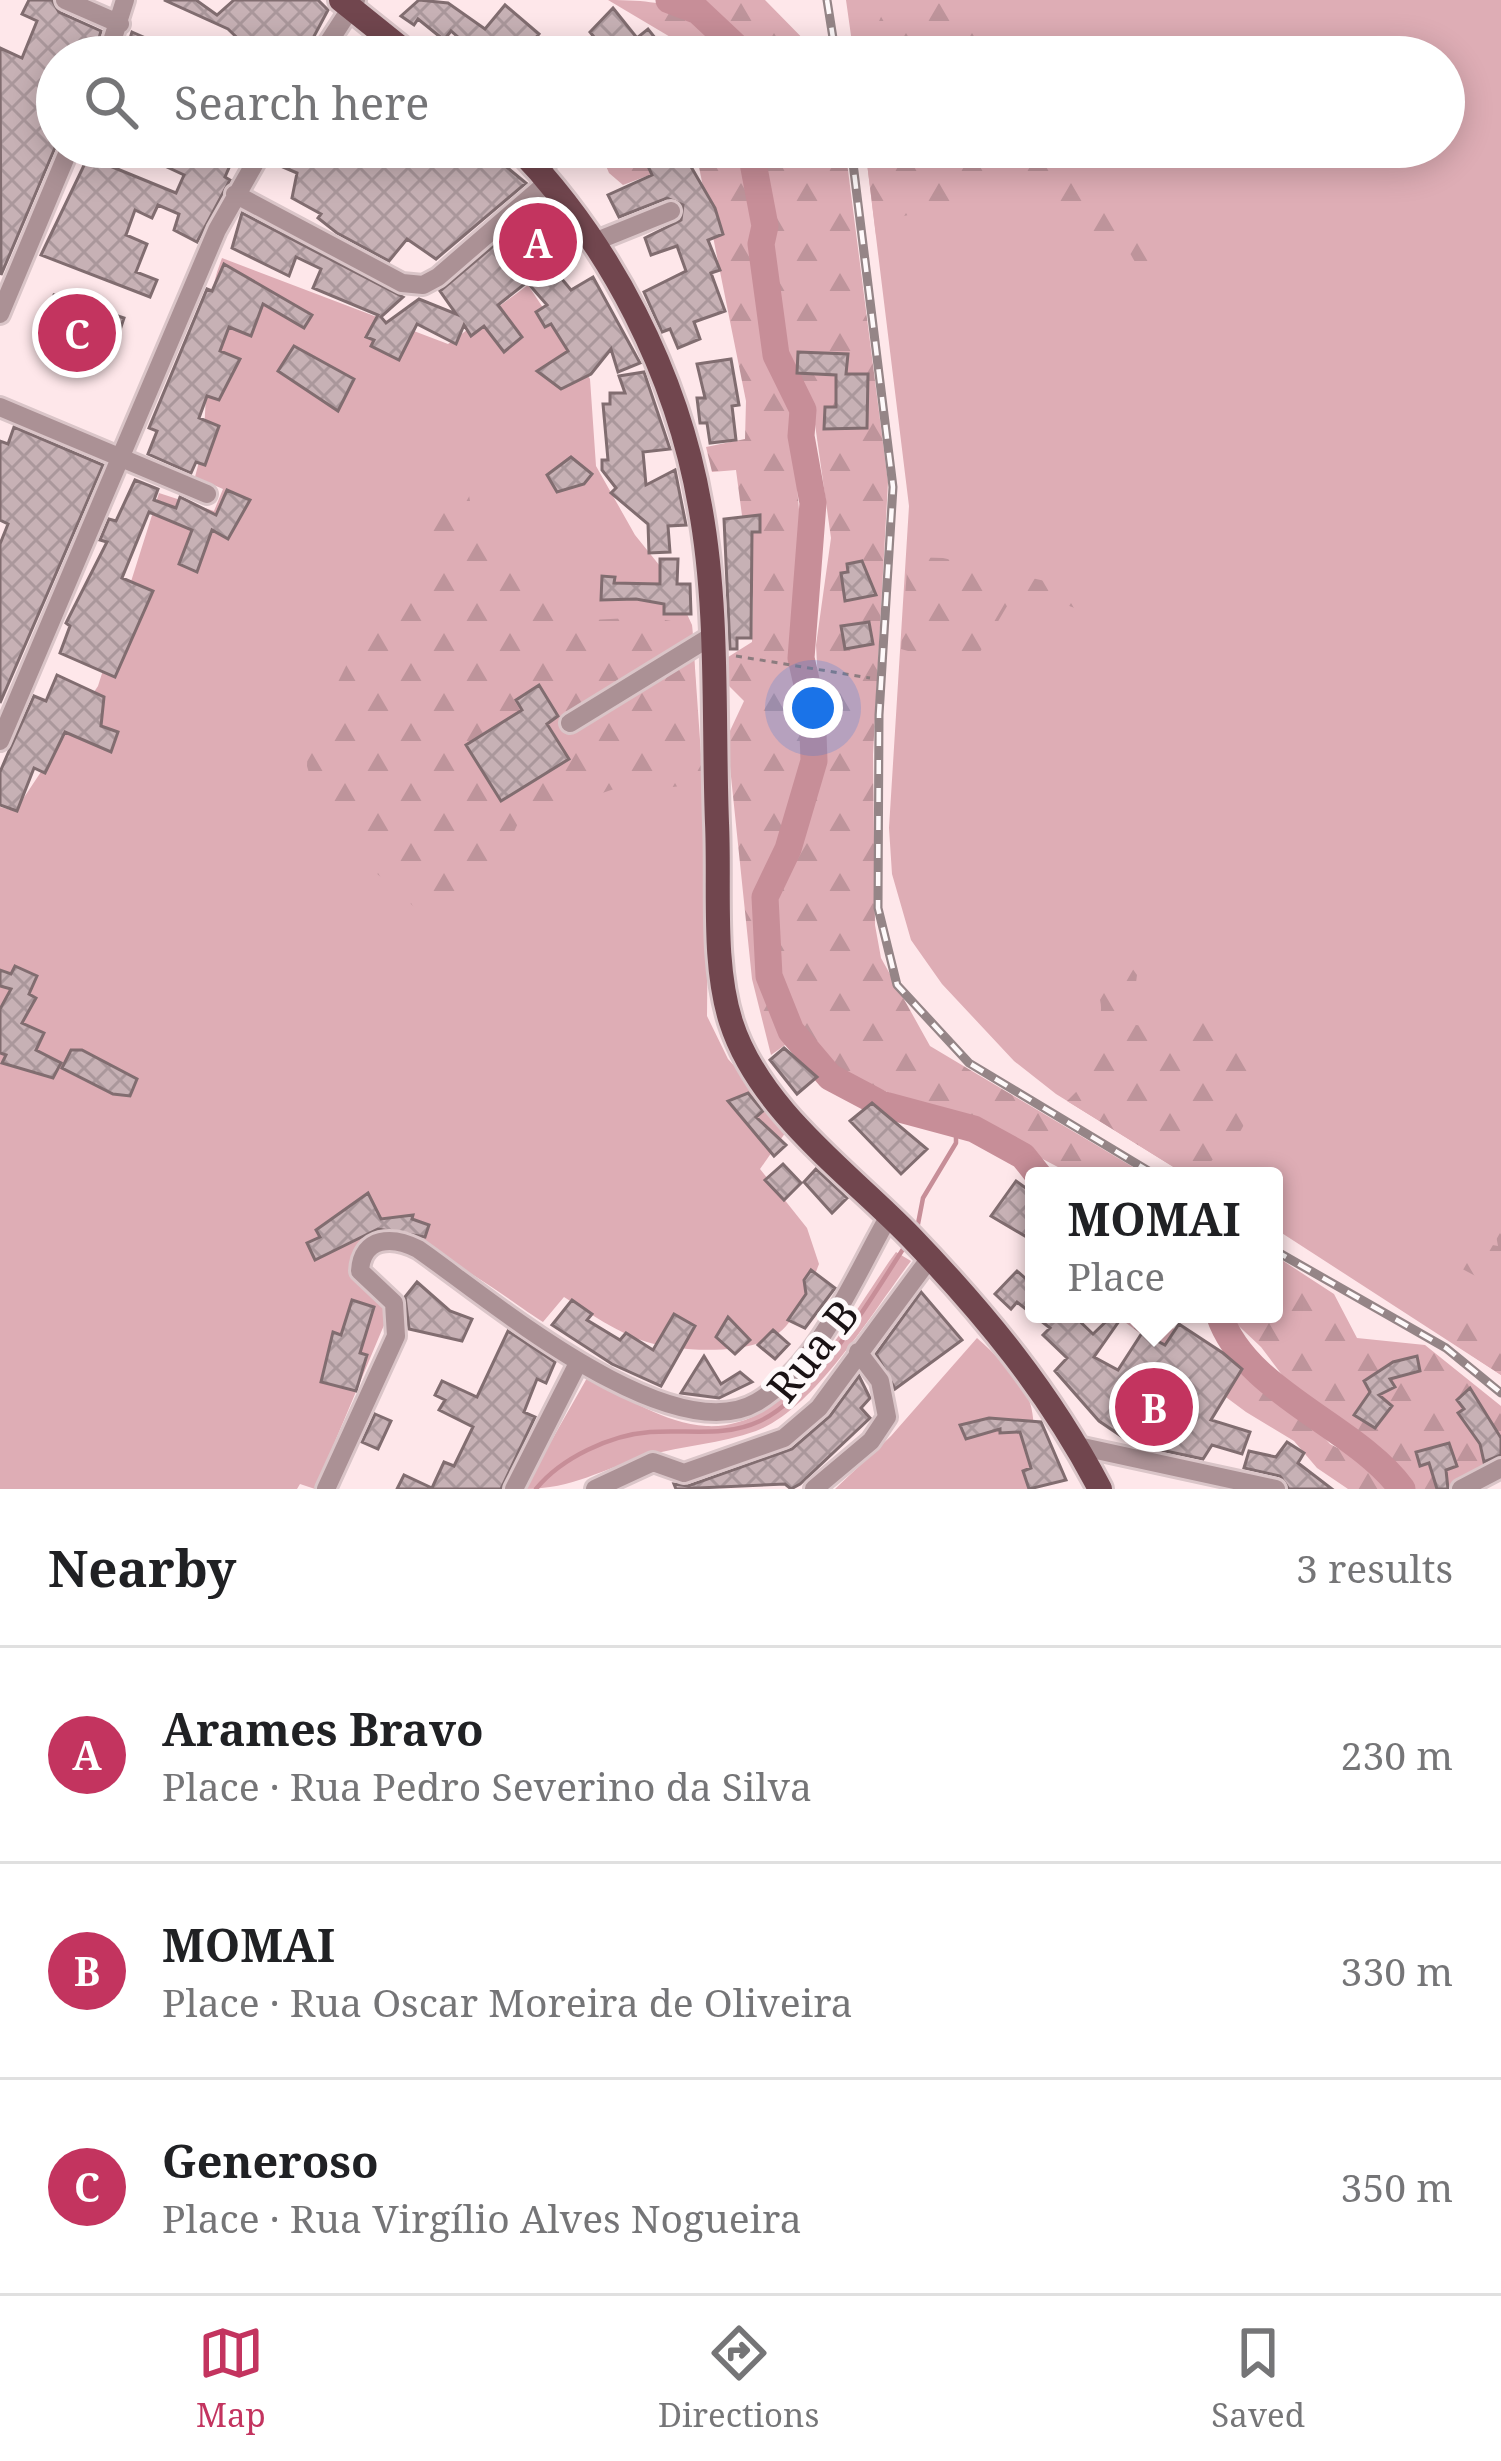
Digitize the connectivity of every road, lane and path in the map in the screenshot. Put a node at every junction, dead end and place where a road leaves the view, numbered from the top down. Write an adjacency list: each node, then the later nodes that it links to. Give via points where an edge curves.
1 (65, 0): 4 (street)
2 (125, 0): 4 (street)
3 (349, 3): 6 (street); 7 (main road)
4 (120, 25): 5 (street)
5 (116, 36)
6 (331, 36)
7 (388, 36)
8 (61, 168): 16 (street)
9 (251, 168): 13 (street)
10 (538, 168): 12 (main road)
11 (548, 168): 12 (street)
12 (544, 175): 13 (street, via 438,277 418,285); 15 (main road)
13 (235, 194): 18 (street)
14 (671, 211): 15 (street)
15 (594, 242): 20 (main road, via 665,381 692,464)
16 (0, 314)
17 (0, 407): 18 (street)
18 (122, 462): 19 (street); 24 (street)
19 (207, 494)
20 (710, 638): 23 (street); 25 (main road, via 732,1024 782,1107)
21 (758, 657): 22 (path)
22 (870, 678)
23 (571, 723)
24 (0, 741)
25 (890, 1217): 26 (main road); 28 (street, via 826,1327 756,1402 724,1410 671,1405)
26 (927, 1254): 27 (street, Rua B); 29 (main road, via 1031,1372)
27 (858, 1352): 31 (street, Rua B, via 819,1408 784,1438); 35 (street, via 880,1381 887,1418)
28 (578, 1363): 32 (street, via 418,1249 375,1243 360,1271 394,1303 396,1336); 33 (street)
29 (1078, 1446): 36 (main road); 37 (street)
30 (1501, 1468): 38 (street)
31 (690, 1481): 34 (street, Rua B, via 653,1462)
32 (328, 1488)
33 (514, 1489)
34 (595, 1489)
35 (814, 1489)
36 (1100, 1489)
37 (1276, 1489)
38 (1461, 1489)

